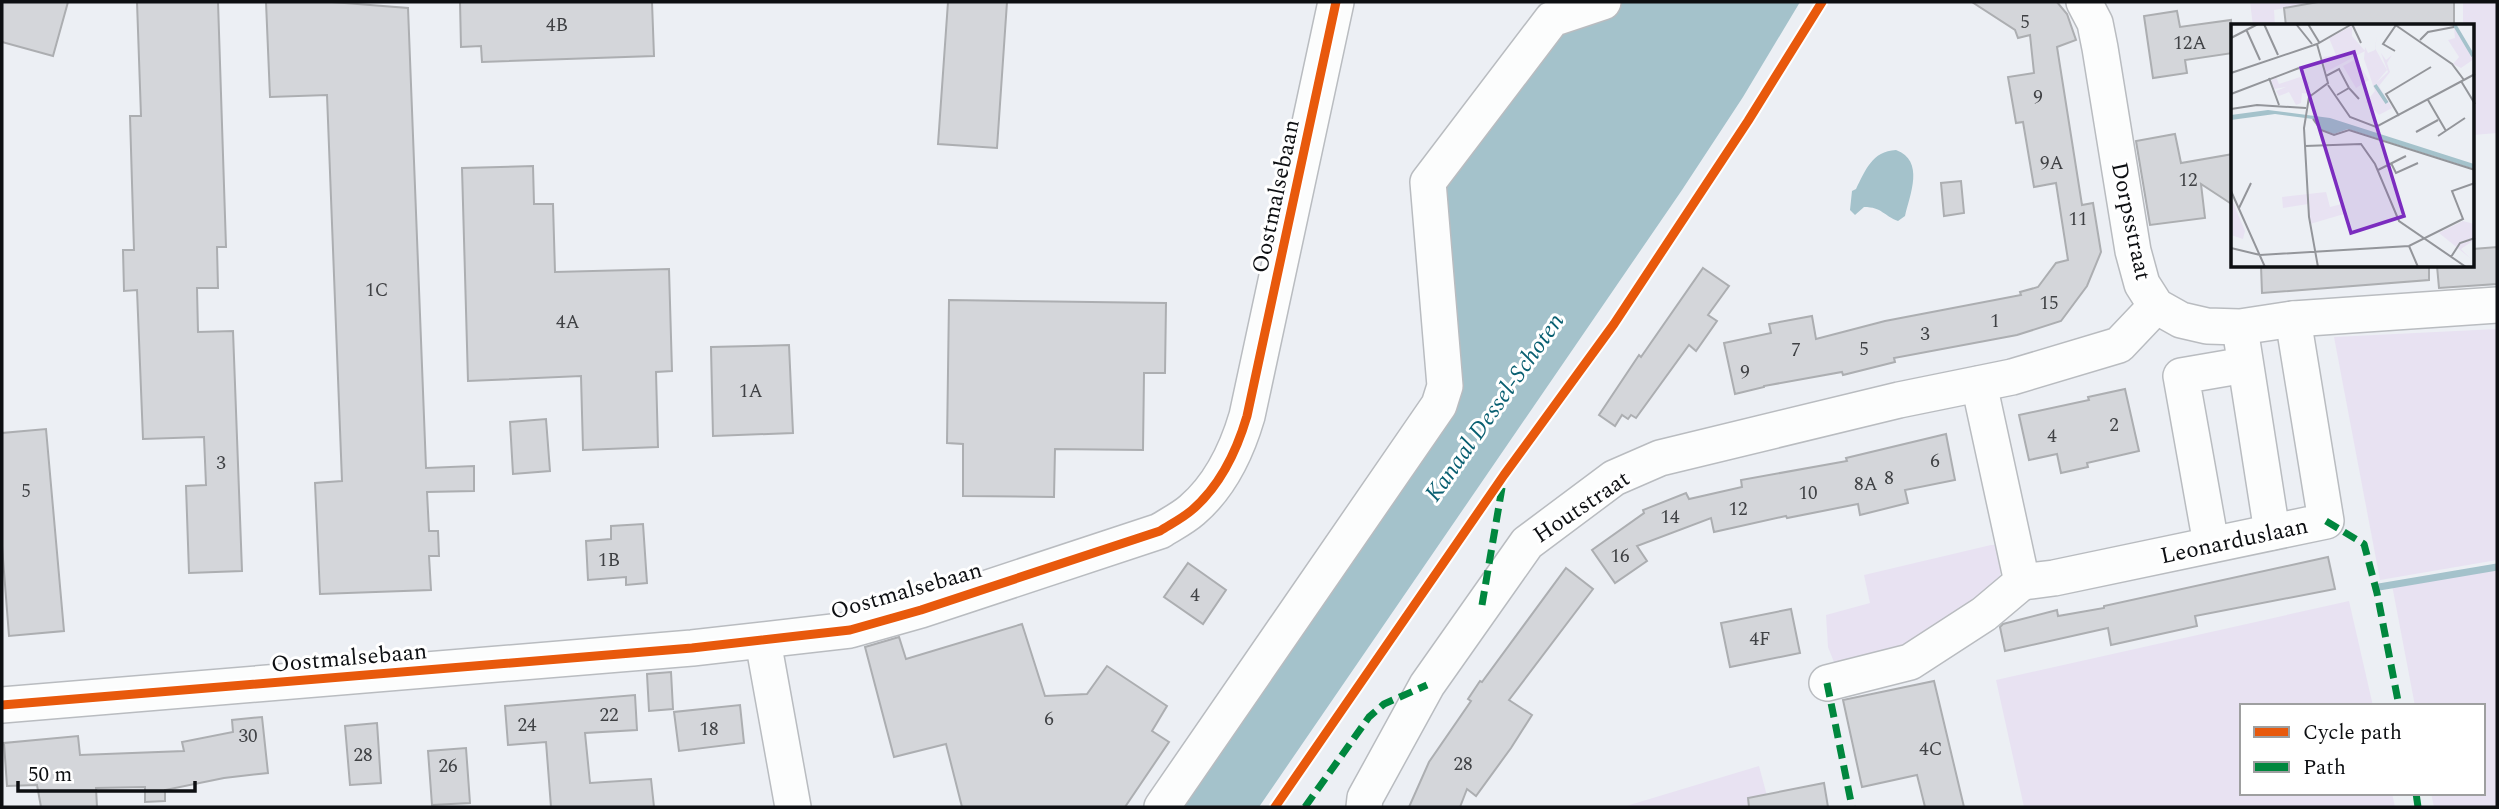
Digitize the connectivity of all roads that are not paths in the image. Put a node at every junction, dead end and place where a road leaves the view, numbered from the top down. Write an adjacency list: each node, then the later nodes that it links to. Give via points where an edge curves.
1 (1336, 2): 13 (street, Oostmalsebaan, via 1247,416 1213,487 1192,510 1160,531 850,630)
2 (1603, 2): 17 (street, via 1552,19 1428,182 1444,386 1439,405)
3 (2084, 2): 5 (street, Dorpsstraat, via 2100,48 2133,251 2142,284)
4 (2497, 305): 6 (street, Dorpsstraat)
5 (2156, 306): 7 (street, Dorpsstraat, via 2181,320); 9 (street, Houtstraat, via 2119,345)
6 (2293, 319): 7 (street, Dorpsstraat); 10 (street, Leonarduslaan, via 2326,521)
7 (2240, 327): 8 (street)
8 (2245, 365): 10 (street); 11 (street, via 2181,376)
9 (1979, 384): 12 (street); 18 (street, Houtstraat, via 1698,448 1614,478 1527,543 1427,685)
10 (2272, 531): 11 (street, Leonarduslaan)
11 (2211, 544): 12 (street, Leonarduslaan)
12 (2022, 582): 14 (street, via 1984,614 1910,662)
13 (763, 641): 15 (street, Oostmalsebaan); 16 (street)
14 (1827, 683)
15 (2, 705)
16 (793, 807)
17 (1162, 807)
18 (1364, 807)

